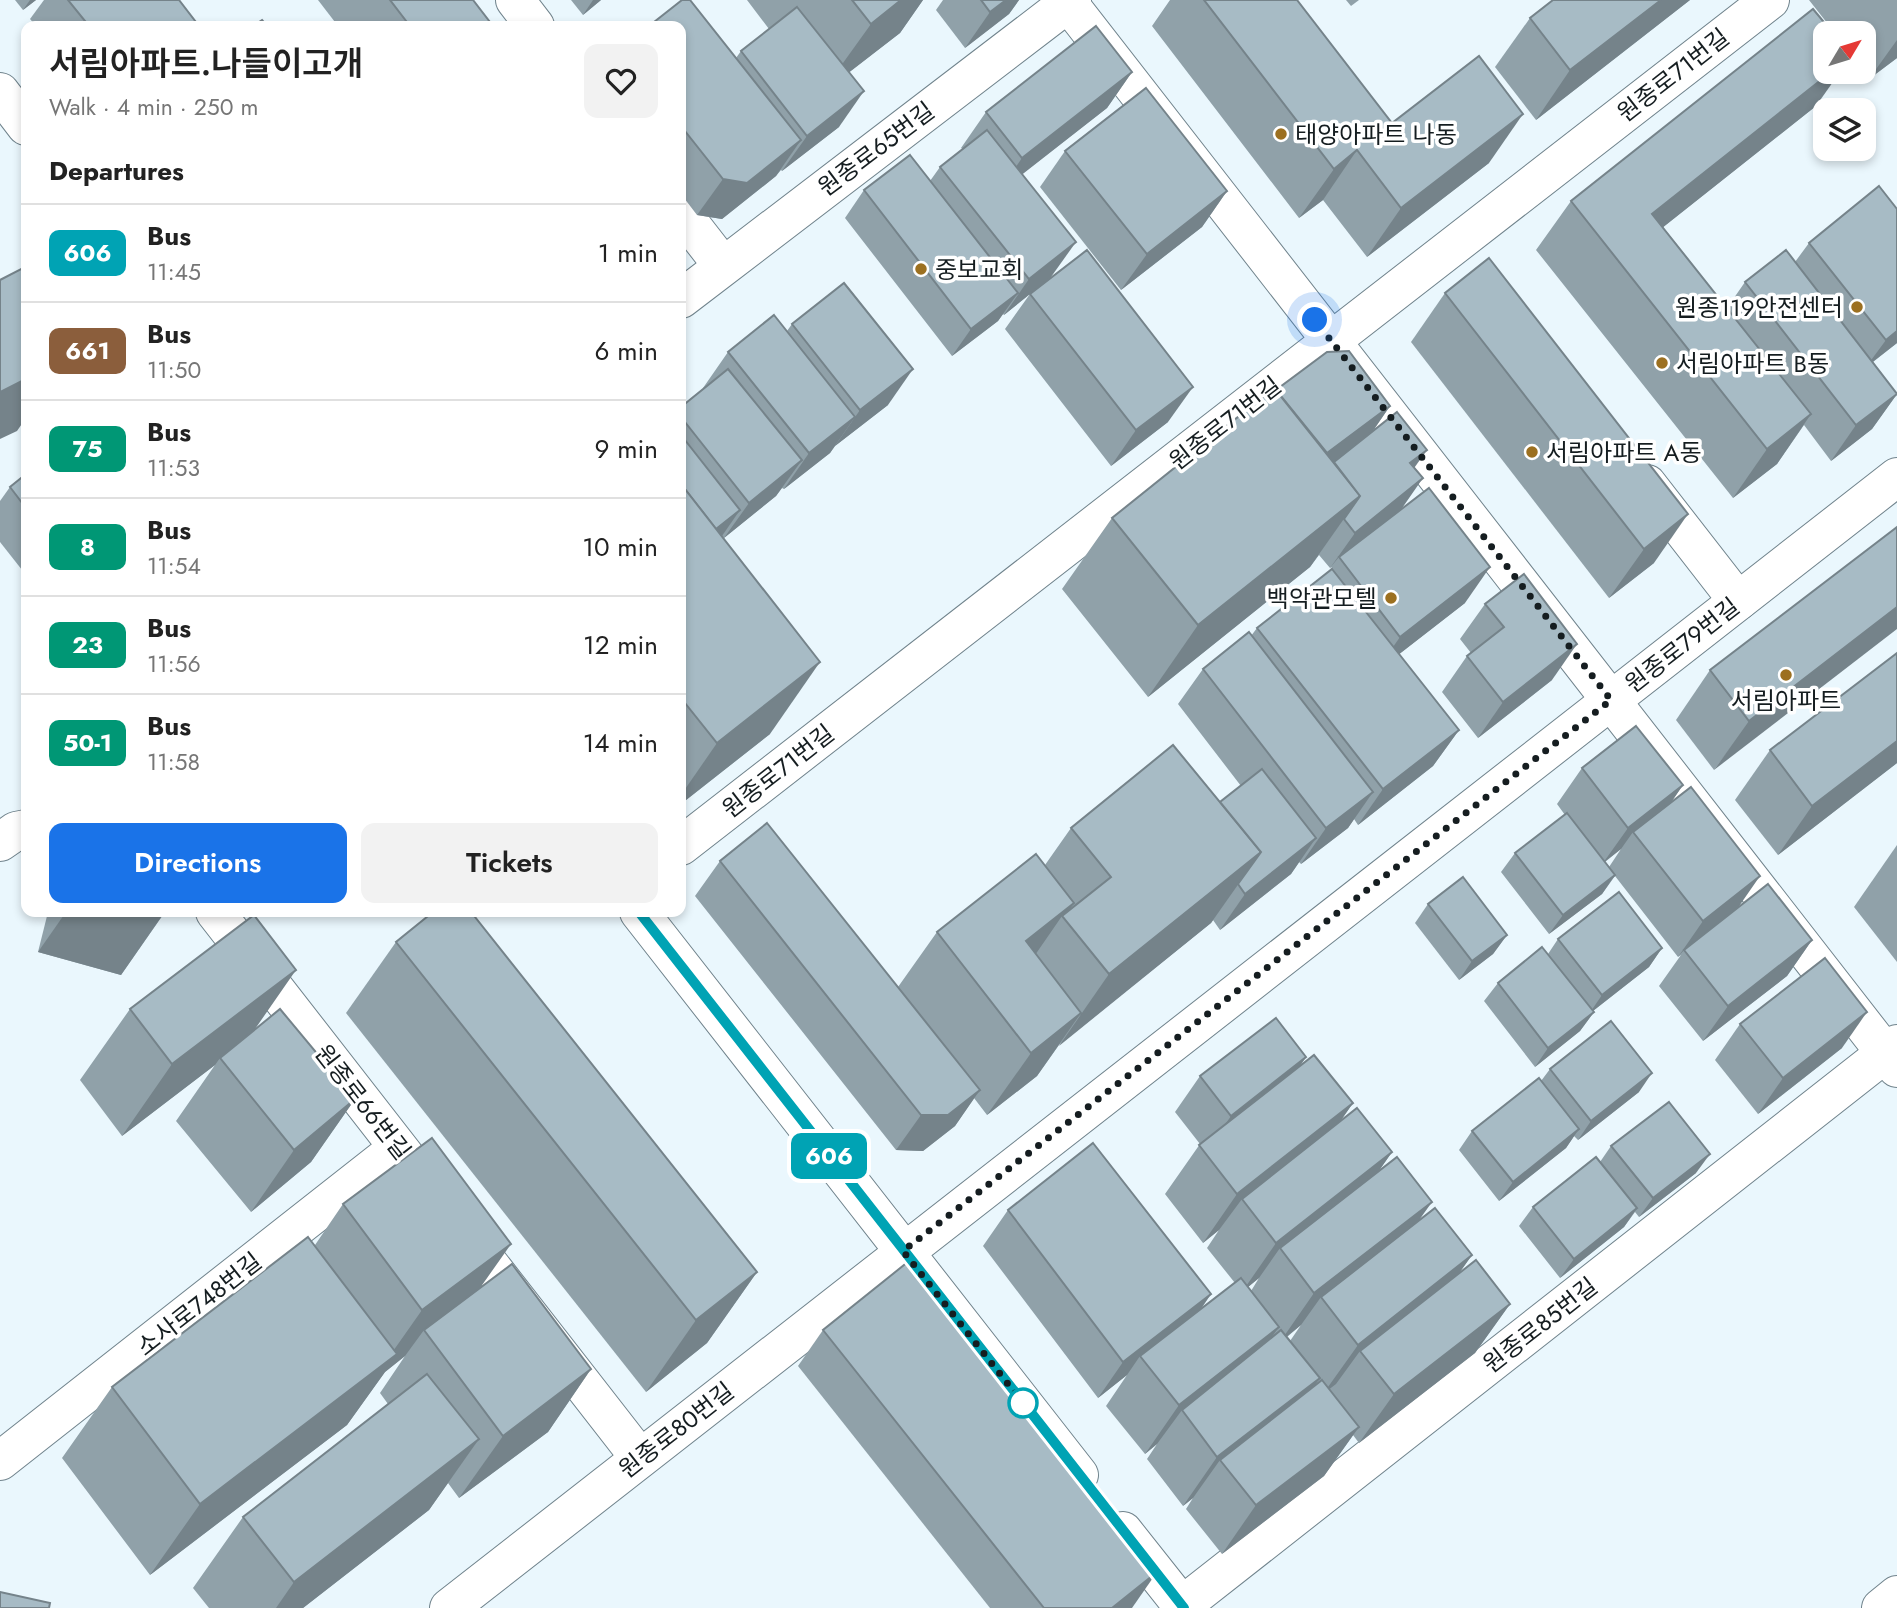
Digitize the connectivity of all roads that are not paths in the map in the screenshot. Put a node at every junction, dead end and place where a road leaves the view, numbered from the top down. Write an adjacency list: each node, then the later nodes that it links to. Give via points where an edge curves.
1 (515, 0): 4 (street)
2 (1770, 0): 10 (street, 원종로71번길)
3 (1069, 1): 8 (street, 원종로65번길); 10 (street)
4 (531, 21)
5 (0, 92): 6 (street)
6 (21, 119)
7 (686, 218): 8 (street)
8 (723, 266): 9 (street, 원종로65번길)
9 (686, 295)
10 (1332, 341): 14 (street); 17 (street, 원종로71번길)
11 (1623, 453): 13 (street)
12 (1897, 477): 13 (street, 원종로79번길)
13 (1738, 601): 14 (street, 원종로79번길)
14 (1611, 700): 20 (street); 22 (street, 원종로79번길)
15 (21, 830): 16 (street)
16 (0, 842)
17 (686, 842)
18 (219, 917): 21 (street, 원종로66번길)
19 (643, 917): 22 (street)
20 (1893, 1055): 26 (street, 원종로85번길)
21 (398, 1147): 23 (street, 원종로66번길); 24 (street, 소사로748번길)
22 (903, 1251): 23 (street, 원종로80번길); 26 (street)
23 (640, 1458): 27 (street, 원종로80번길)
24 (0, 1461)
25 (1897, 1595): 28 (street)
26 (1182, 1607)
27 (449, 1608)
28 (1881, 1608)

